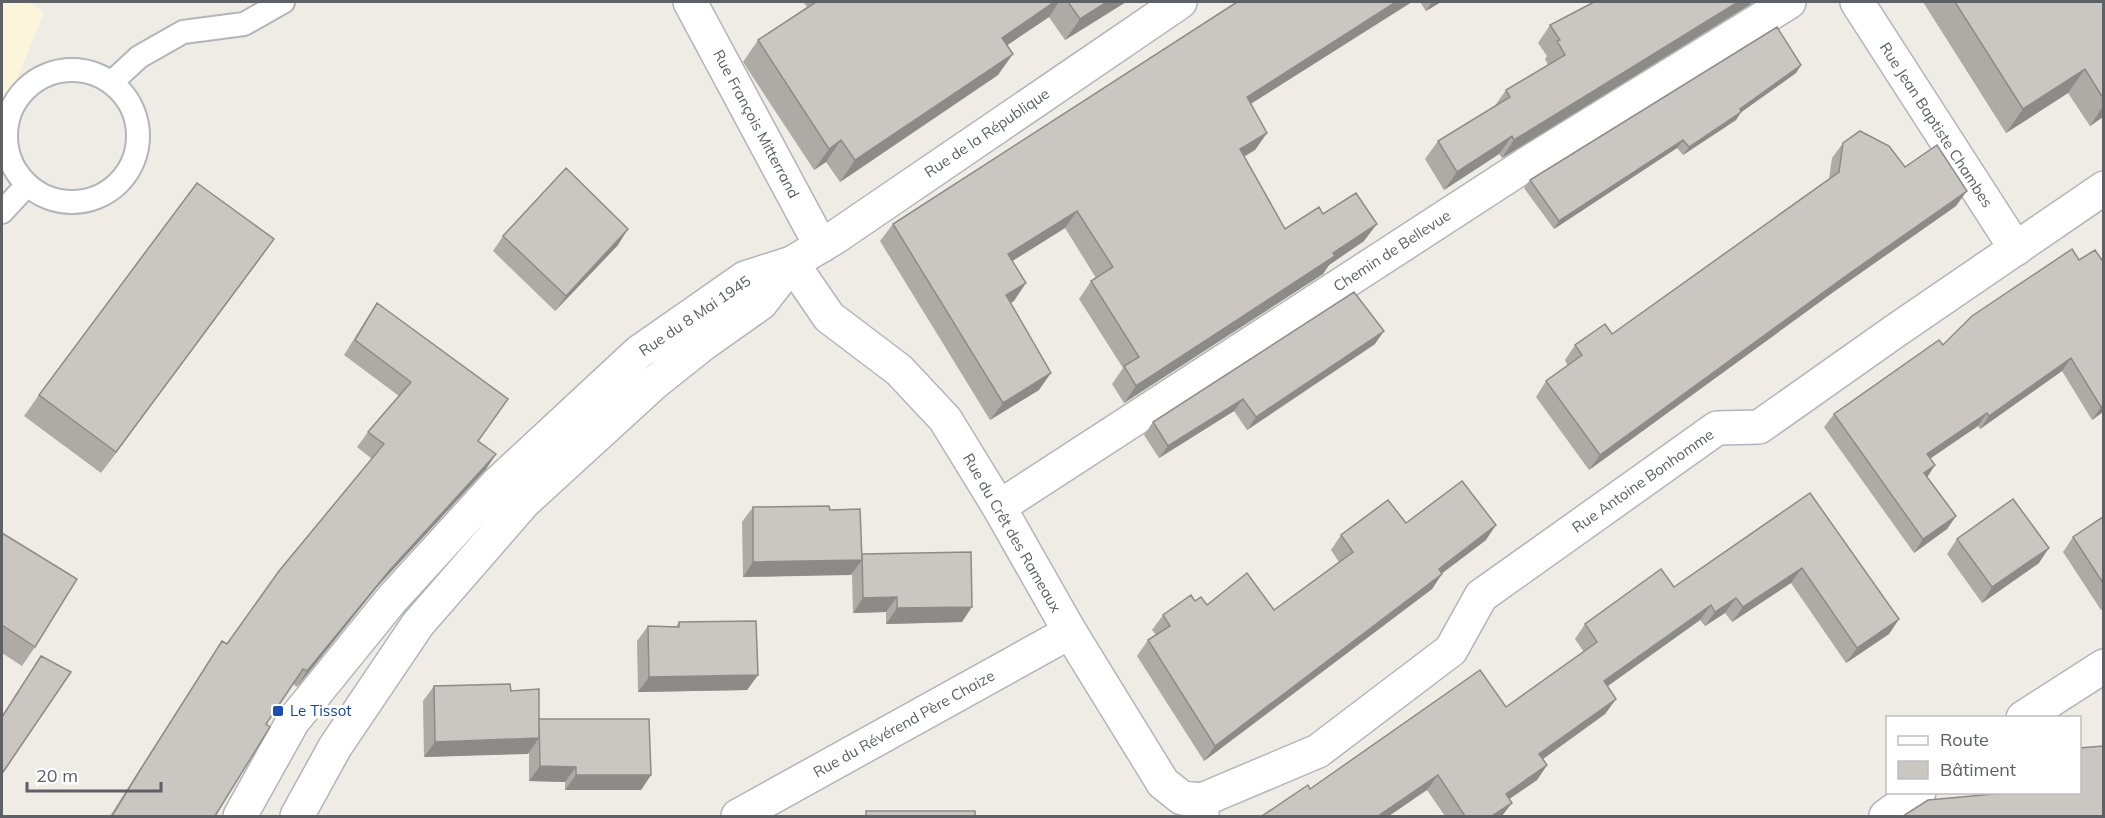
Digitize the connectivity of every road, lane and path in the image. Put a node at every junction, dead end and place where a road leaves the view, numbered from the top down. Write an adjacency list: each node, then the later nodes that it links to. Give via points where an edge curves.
1 (283, 2): 6 (lane, via 244,24 183,32 139,57)
2 (690, 2): 10 (street, Rue François Mitterrand)
3 (1180, 2): 10 (street, Rue de la République)
4 (1788, 2): 13 (street, Chemin de Bellevue, via 1536,158)
5 (1857, 2): 11 (street, Rue Jean Baptiste Chambes)
6 (112, 82): 7 (lane, via 90,72 58,70 26,87 8,116 6,149); 7 (lane, via 136,116 139,147 115,189 87,203 69,204)
7 (26, 186): 9 (lane)
8 (2103, 188): 11 (street, Rue Antoine Bonhomme)
9 (2, 212)
10 (821, 246): 12 (street, Rue de la République)
11 (2016, 249): 18 (street, Rue Antoine Bonhomme, via 1759,427 1717,428 1481,596 1451,650 1318,751)
12 (792, 263): 13 (street, Rue du Crêt des Rameaux, via 829,317 899,370 945,419); 19 (street, Rue du 8 Mai 1945, via 745,278 639,352 498,483 392,599 293,721); 20 (street, Rue du 8 Mai 1945, via 761,303 654,383 524,502 418,624 335,747)
13 (999, 507): 14 (street, Rue du Crêt des Rameaux)
14 (1070, 632): 18 (street, Rue du Crêt des Rameaux, via 1162,783); 21 (street, Rue du Révérend Père Chaize)
15 (2103, 666): 16 (street)
16 (2025, 716)
17 (1916, 794): 22 (street)
18 (1202, 808)
19 (240, 816)
20 (297, 816)
21 (738, 816)
22 (1886, 816)

